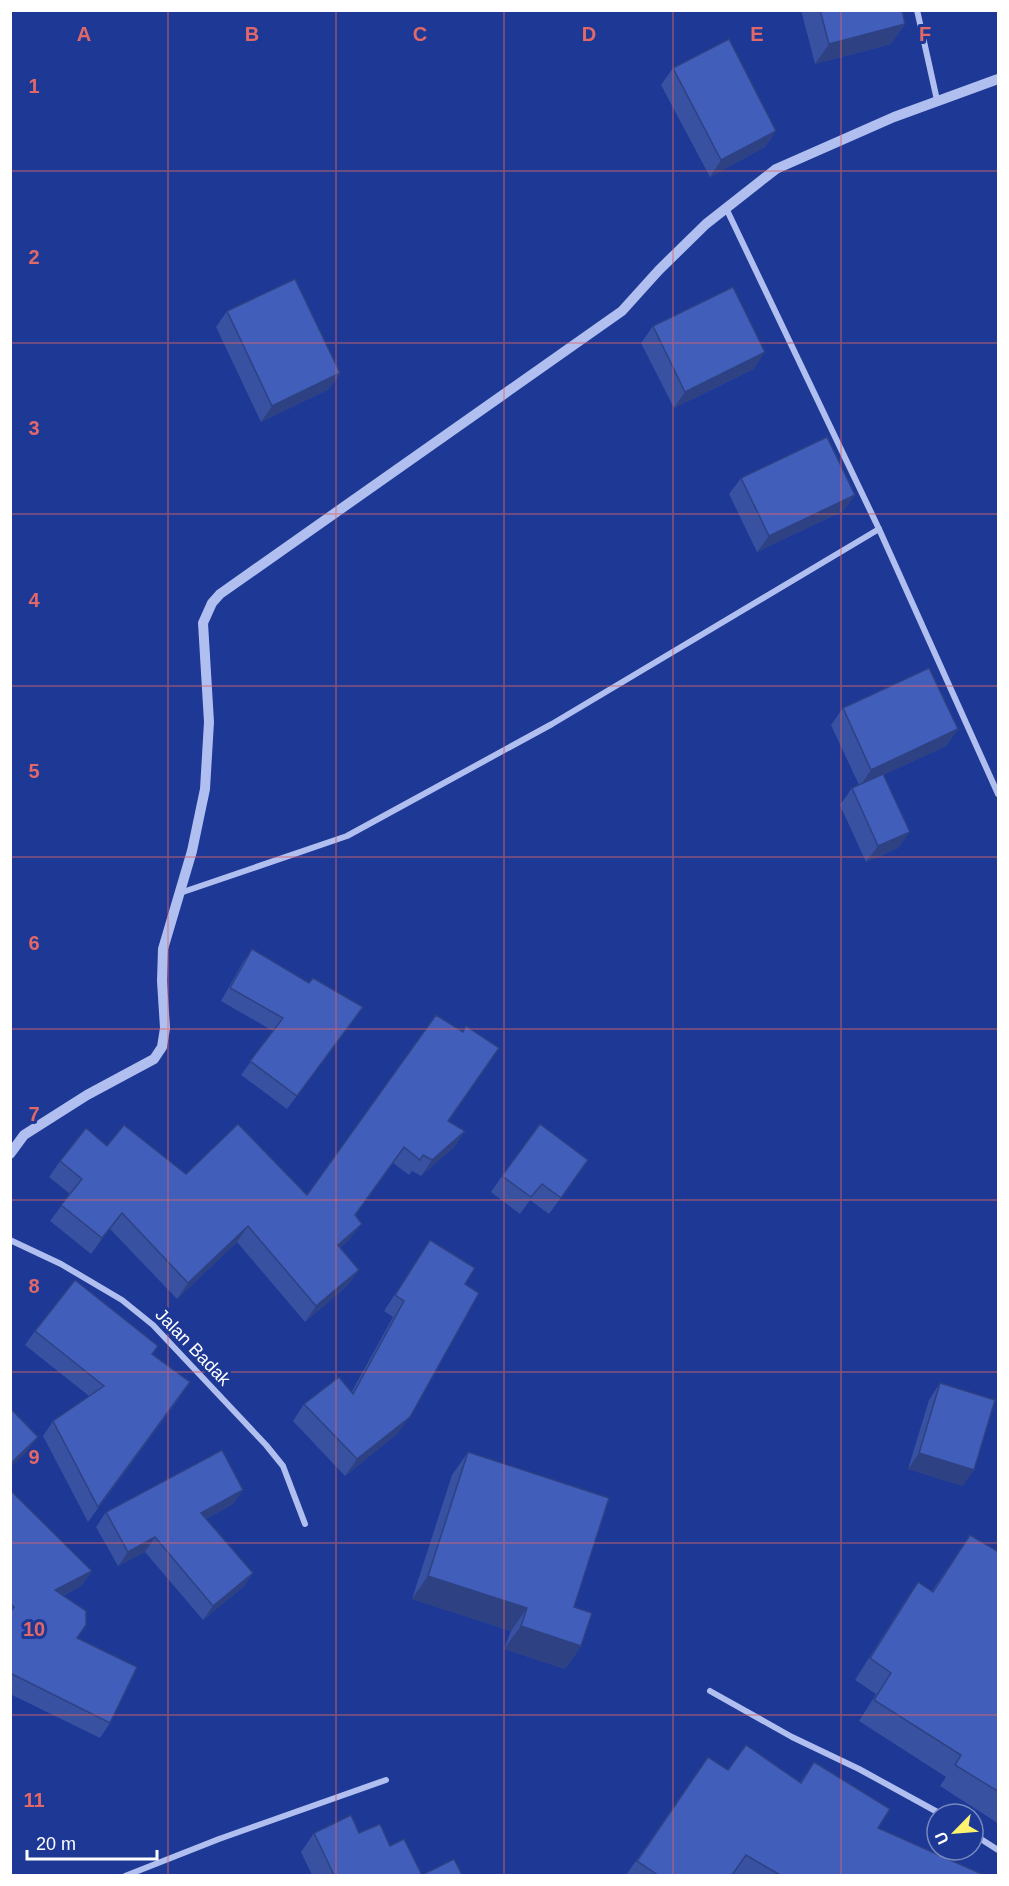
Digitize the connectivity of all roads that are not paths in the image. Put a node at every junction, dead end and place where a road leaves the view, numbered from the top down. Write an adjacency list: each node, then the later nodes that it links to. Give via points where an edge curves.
1 (917, 10): 3 (street)
2 (999, 79): 3 (street)
3 (937, 100): 4 (street, via 776,169)
4 (726, 208): 5 (street); 7 (street, via 682,247 622,311 212,603 203,623 209,722 205,789)
5 (879, 529): 6 (street); 7 (street, via 552,724 347,836)
6 (999, 794)
7 (179, 893): 8 (street, via 163,949 162,1047 154,1059 24,1135)
8 (10, 1154)
9 (10, 1240): 10 (street, Jalan Badak, via 62,1263 122,1300 153,1325 284,1466)
10 (305, 1524)
11 (710, 1691): 13 (street)
12 (386, 1780): 16 (street)
13 (925, 1805)
14 (985, 1841): 15 (street)
15 (999, 1850)
16 (125, 1875)

